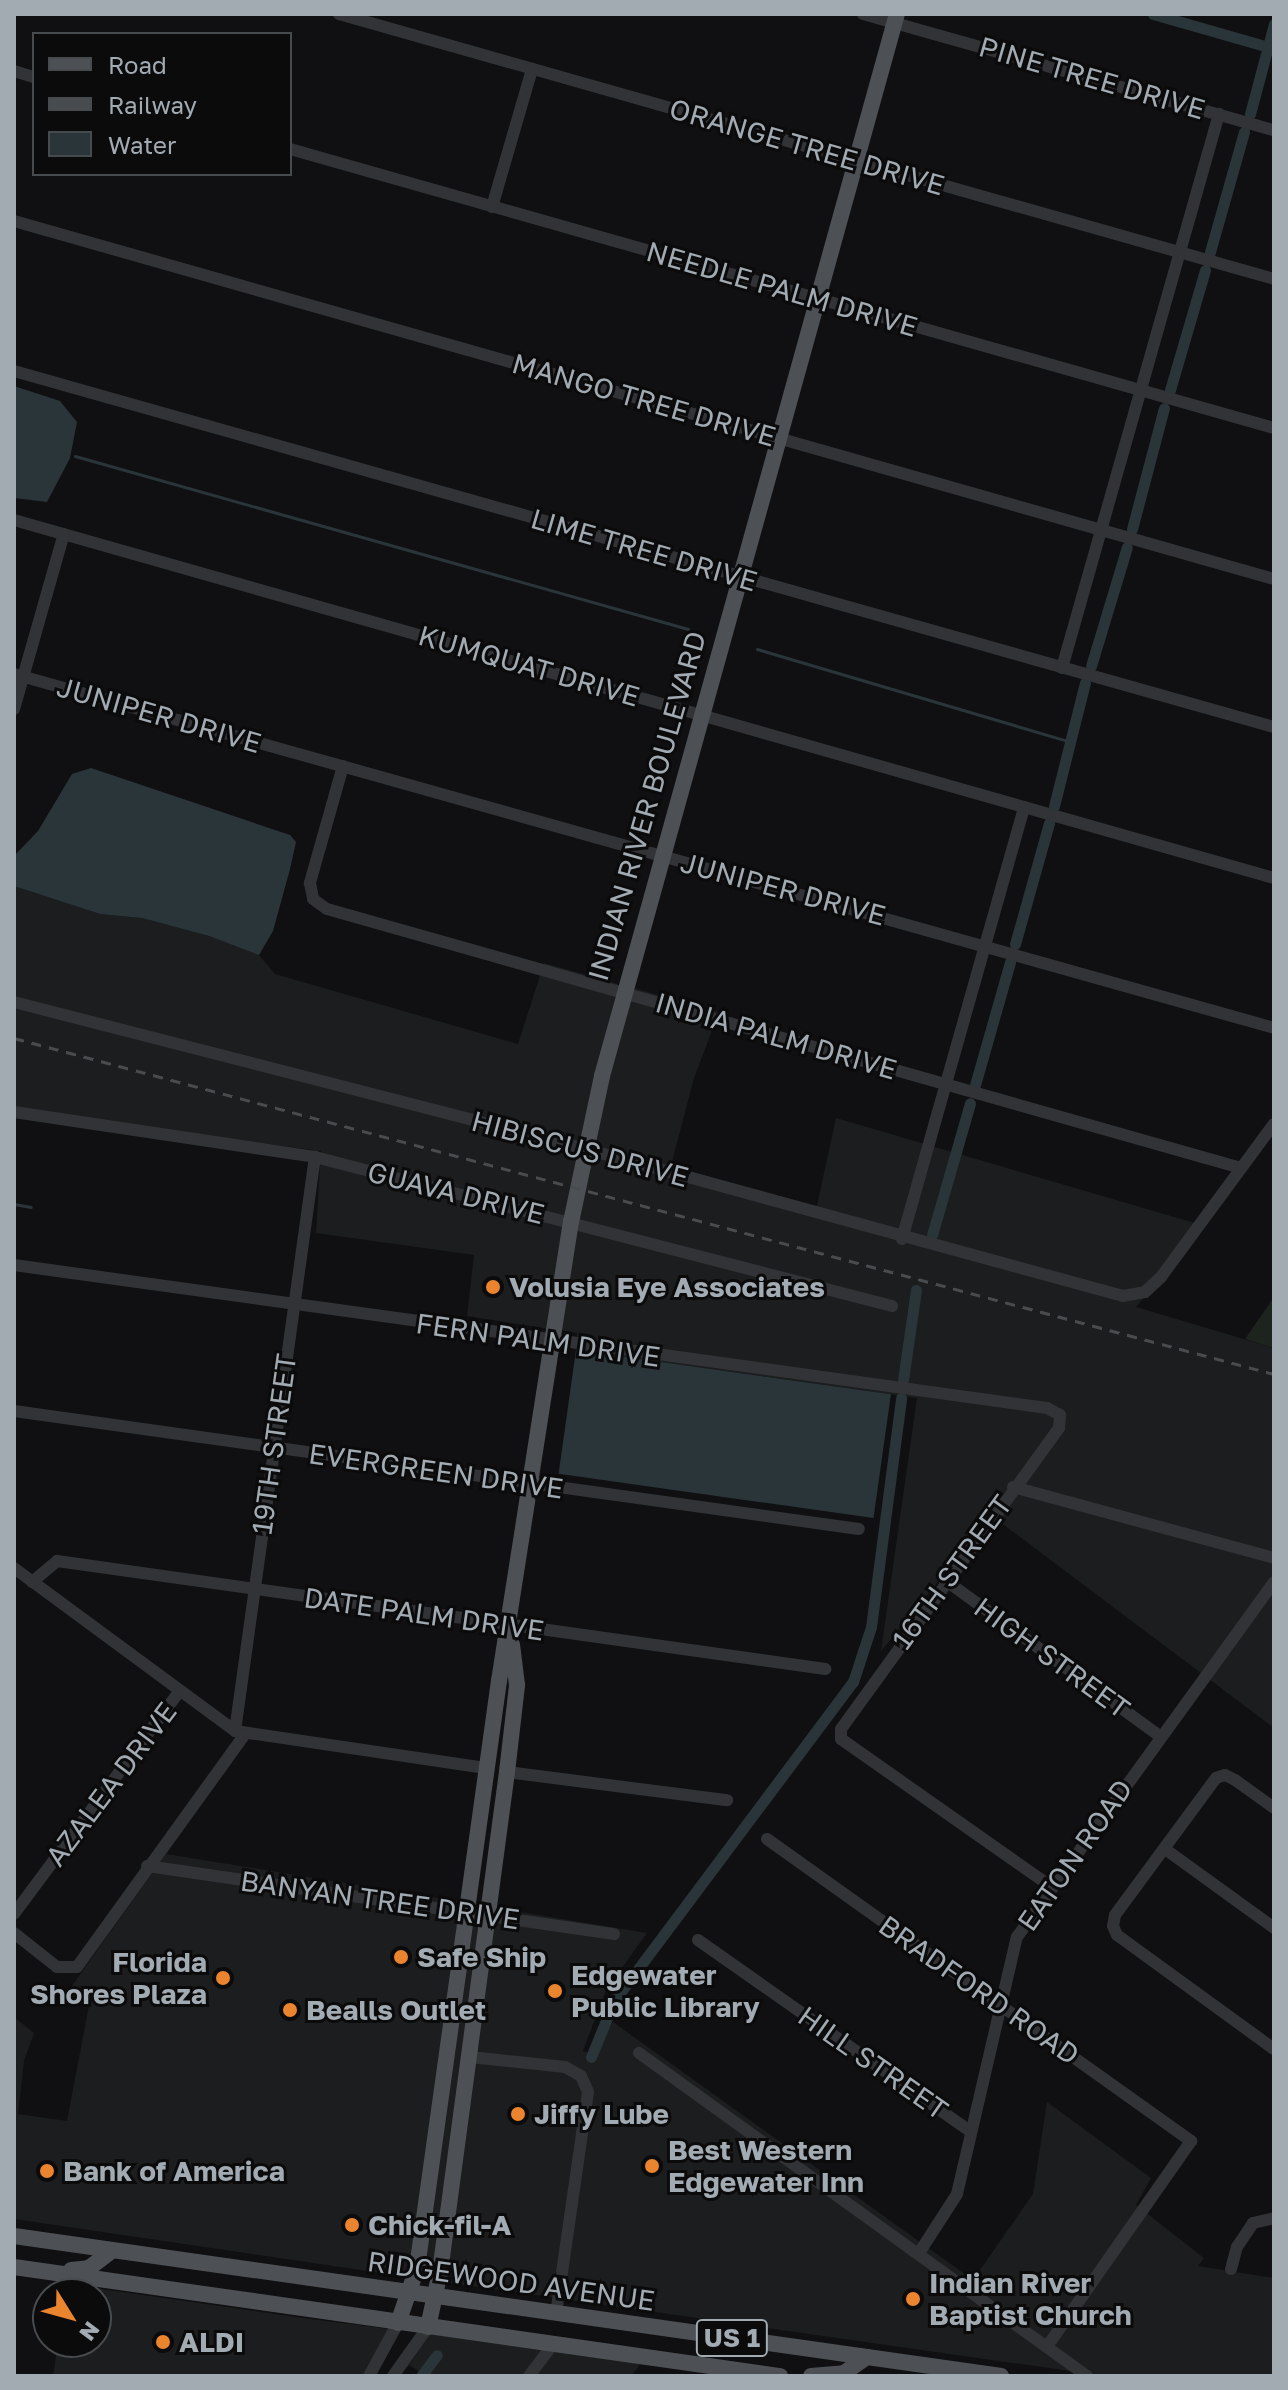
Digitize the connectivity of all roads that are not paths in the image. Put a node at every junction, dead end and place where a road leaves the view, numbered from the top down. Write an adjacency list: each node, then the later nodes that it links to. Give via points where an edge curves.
1 (339, 14): 4 (street, ORANGE TREE DRIVE)
2 (863, 14): 3 (street, PINE TREE DRIVE)
3 (896, 18): 5 (street, PINE TREE DRIVE); 8 (main road, INDIAN RIVER BOULEVARD)
4 (532, 69): 8 (street, ORANGE TREE DRIVE); 9 (street)
5 (1219, 114): 6 (street, PINE TREE DRIVE); 11 (street)
6 (1274, 130)
7 (292, 150): 9 (street, NEEDLE PALM DRIVE)
8 (856, 161): 11 (street, ORANGE TREE DRIVE); 13 (main road, INDIAN RIVER BOULEVARD)
9 (492, 207): 13 (street, NEEDLE PALM DRIVE)
10 (14, 221): 17 (street, MANGO TREE DRIVE)
11 (1180, 253): 12 (street, ORANGE TREE DRIVE); 15 (street)
12 (1274, 279)
13 (817, 299): 15 (street, NEEDLE PALM DRIVE); 17 (main road, INDIAN RIVER BOULEVARD)
14 (14, 371): 21 (street, LIME TREE DRIVE)
15 (1141, 390): 16 (street, NEEDLE PALM DRIVE); 19 (street)
16 (1274, 428)
17 (778, 438): 19 (street, MANGO TREE DRIVE); 21 (main road, INDIAN RIVER BOULEVARD)
18 (14, 520): 20 (street, KUMQUAT DRIVE)
19 (1102, 530): 22 (street, MANGO TREE DRIVE); 23 (street)
20 (64, 534): 24 (street); 26 (street, KUMQUAT DRIVE)
21 (738, 577): 23 (street, LIME TREE DRIVE); 26 (main road, INDIAN RIVER BOULEVARD)
22 (1274, 579)
23 (1062, 668): 27 (street, LIME TREE DRIVE)
24 (18, 675): 25 (street); 28 (street, JUNIPER DRIVE)
25 (14, 709)
26 (700, 715): 29 (street, KUMQUAT DRIVE); 30 (main road, INDIAN RIVER BOULEVARD)
27 (1274, 727)
28 (343, 766): 30 (street, JUNIPER DRIVE); 33 (street, INDIA PALM DRIVE, via 310,883 313,899 327,909)
29 (1024, 807): 31 (street, KUMQUAT DRIVE); 32 (street)
30 (660, 855): 32 (street, JUNIPER DRIVE); 33 (main road, INDIAN RIVER BOULEVARD)
31 (1274, 878)
32 (984, 945): 35 (street, JUNIPER DRIVE); 36 (street)
33 (622, 992): 36 (street, INDIA PALM DRIVE); 39 (main road, INDIAN RIVER BOULEVARD)
34 (14, 1002): 39 (street, HIBISCUS DRIVE)
35 (1274, 1028)
36 (945, 1084): 41 (street, INDIA PALM DRIVE); 43 (street)
37 (14, 1112): 40 (street, GUAVA DRIVE)
38 (1274, 1124): 41 (street)
39 (586, 1149): 42 (main road, INDIAN RIVER BOULEVARD); 43 (street, HIBISCUS DRIVE)
40 (315, 1157): 42 (street, GUAVA DRIVE); 45 (street, 19TH STREET)
41 (1241, 1168): 43 (street, HIBISCUS DRIVE, via 1145,1292 1123,1296)
42 (571, 1222): 46 (street, GUAVA DRIVE); 47 (main road, INDIAN RIVER BOULEVARD)
43 (902, 1239)
44 (14, 1265): 45 (street, FERN PALM DRIVE)
45 (293, 1306): 47 (street, FERN PALM DRIVE); 50 (street, 19TH STREET)
46 (892, 1306)
47 (553, 1342): 49 (street, FERN PALM DRIVE, via 1047,1408); 51 (main road, INDIAN RIVER BOULEVARD)
48 (14, 1411): 50 (street, EVERGREEN DRIVE)
49 (1060, 1415): 52 (street, 16TH STREET, via 1059,1428)
50 (274, 1447): 51 (street, EVERGREEN DRIVE); 59 (street, 19TH STREET)
51 (532, 1486): 53 (street, EVERGREEN DRIVE); 60 (main road, INDIAN RIVER BOULEVARD)
52 (1013, 1487): 54 (street); 56 (street, 16TH STREET)
53 (859, 1529)
54 (1274, 1558)
55 (14, 1568): 57 (street)
56 (945, 1580): 64 (street, HIGH STREET); 72 (street, 16TH STREET, via 841,1729 841,1739)
57 (32, 1582): 59 (street, DATE PALM DRIVE, via 57,1561); 62 (street)
58 (1274, 1582): 64 (street, EATON ROAD)
59 (253, 1590): 60 (street, DATE PALM DRIVE); 63 (street, 19TH STREET)
60 (510, 1627): 61 (street, DATE PALM DRIVE); 65 (main road, INDIAN RIVER BOULEVARD); 66 (main road, via 517,1685)
61 (825, 1669)
62 (178, 1693): 63 (street); 74 (street, AZALEA DRIVE)
63 (240, 1732): 65 (street); 71 (street, 19TH STREET)
64 (1160, 1736): 72 (street, EATON ROAD)
65 (487, 1768): 73 (main road, INDIAN RIVER BOULEVARD)
66 (507, 1772): 67 (street); 75 (main road)
67 (727, 1800)
68 (1274, 1808): 70 (street, via 1225,1775 1216,1778)
69 (767, 1839): 80 (street, BRADFORD ROAD)
70 (1165, 1849): 76 (street); 81 (street, via 1115,1915 1117,1935)
71 (147, 1866): 73 (street, BANYAN TREE DRIVE); 77 (street, 19TH STREET, via 77,1967 57,1967)
72 (1050, 1886): 80 (street, EATON ROAD, via 1017,1937)
73 (467, 1912): 75 (street, BANYAN TREE DRIVE); 92 (main road, INDIAN RIVER BOULEVARD)
74 (14, 1914)
75 (489, 1916): 78 (street, BANYAN TREE DRIVE); 83 (main road)
76 (1274, 1928)
77 (14, 1933)
78 (614, 1934)
79 (698, 1940): 84 (street, HILL STREET)
80 (999, 2003): 84 (street, EATON ROAD); 98 (street, BRADFORD ROAD, via 1191,2141)
81 (1273, 2047)
82 (639, 2053): 88 (street)
83 (470, 2057): 93 (main road); 94 (street, via 565,2067 581,2076 588,2092)
84 (970, 2131): 88 (street, EATON ROAD, via 957,2194)
85 (1274, 2218): 90 (street, via 1253,2223 1237,2247)
86 (14, 2236): 87 (main road, RIDGEWOOD AVENUE / US 1)
87 (110, 2252): 91 (main road, via 89,2268); 92 (main road, RIDGEWOOD AVENUE / US 1)
88 (919, 2253): 98 (street)
89 (14, 2267): 91 (main road, RIDGEWOOD AVENUE / US 1)
90 (1231, 2269)
91 (45, 2273): 95 (main road, RIDGEWOOD AVENUE / US 1)
92 (410, 2293): 93 (main road, RIDGEWOOD AVENUE / US 1); 95 (main road, INDIAN RIVER BOULEVARD)
93 (436, 2297): 94 (main road, RIDGEWOOD AVENUE / US 1); 96 (main road)
94 (556, 2314): 99 (main road, RIDGEWOOD AVENUE / US 1)
95 (398, 2323): 96 (main road, RIDGEWOOD AVENUE / US 1); 102 (street)
96 (428, 2327): 97 (main road, RIDGEWOOD AVENUE / US 1); 103 (street)
97 (553, 2344): 101 (main road, RIDGEWOOD AVENUE / US 1); 104 (street)
98 (1049, 2344): 108 (street)
99 (867, 2357): 100 (main road, RIDGEWOOD AVENUE / US 1); 106 (main road, via 844,2373)
100 (946, 2372): 107 (main road, RIDGEWOOD AVENUE / US 1)
101 (753, 2374): 105 (main road, RIDGEWOOD AVENUE / US 1)
102 (369, 2376)
103 (393, 2376)
104 (529, 2376)
105 (780, 2376)
106 (811, 2376)
107 (1001, 2376)
108 (1087, 2376)

